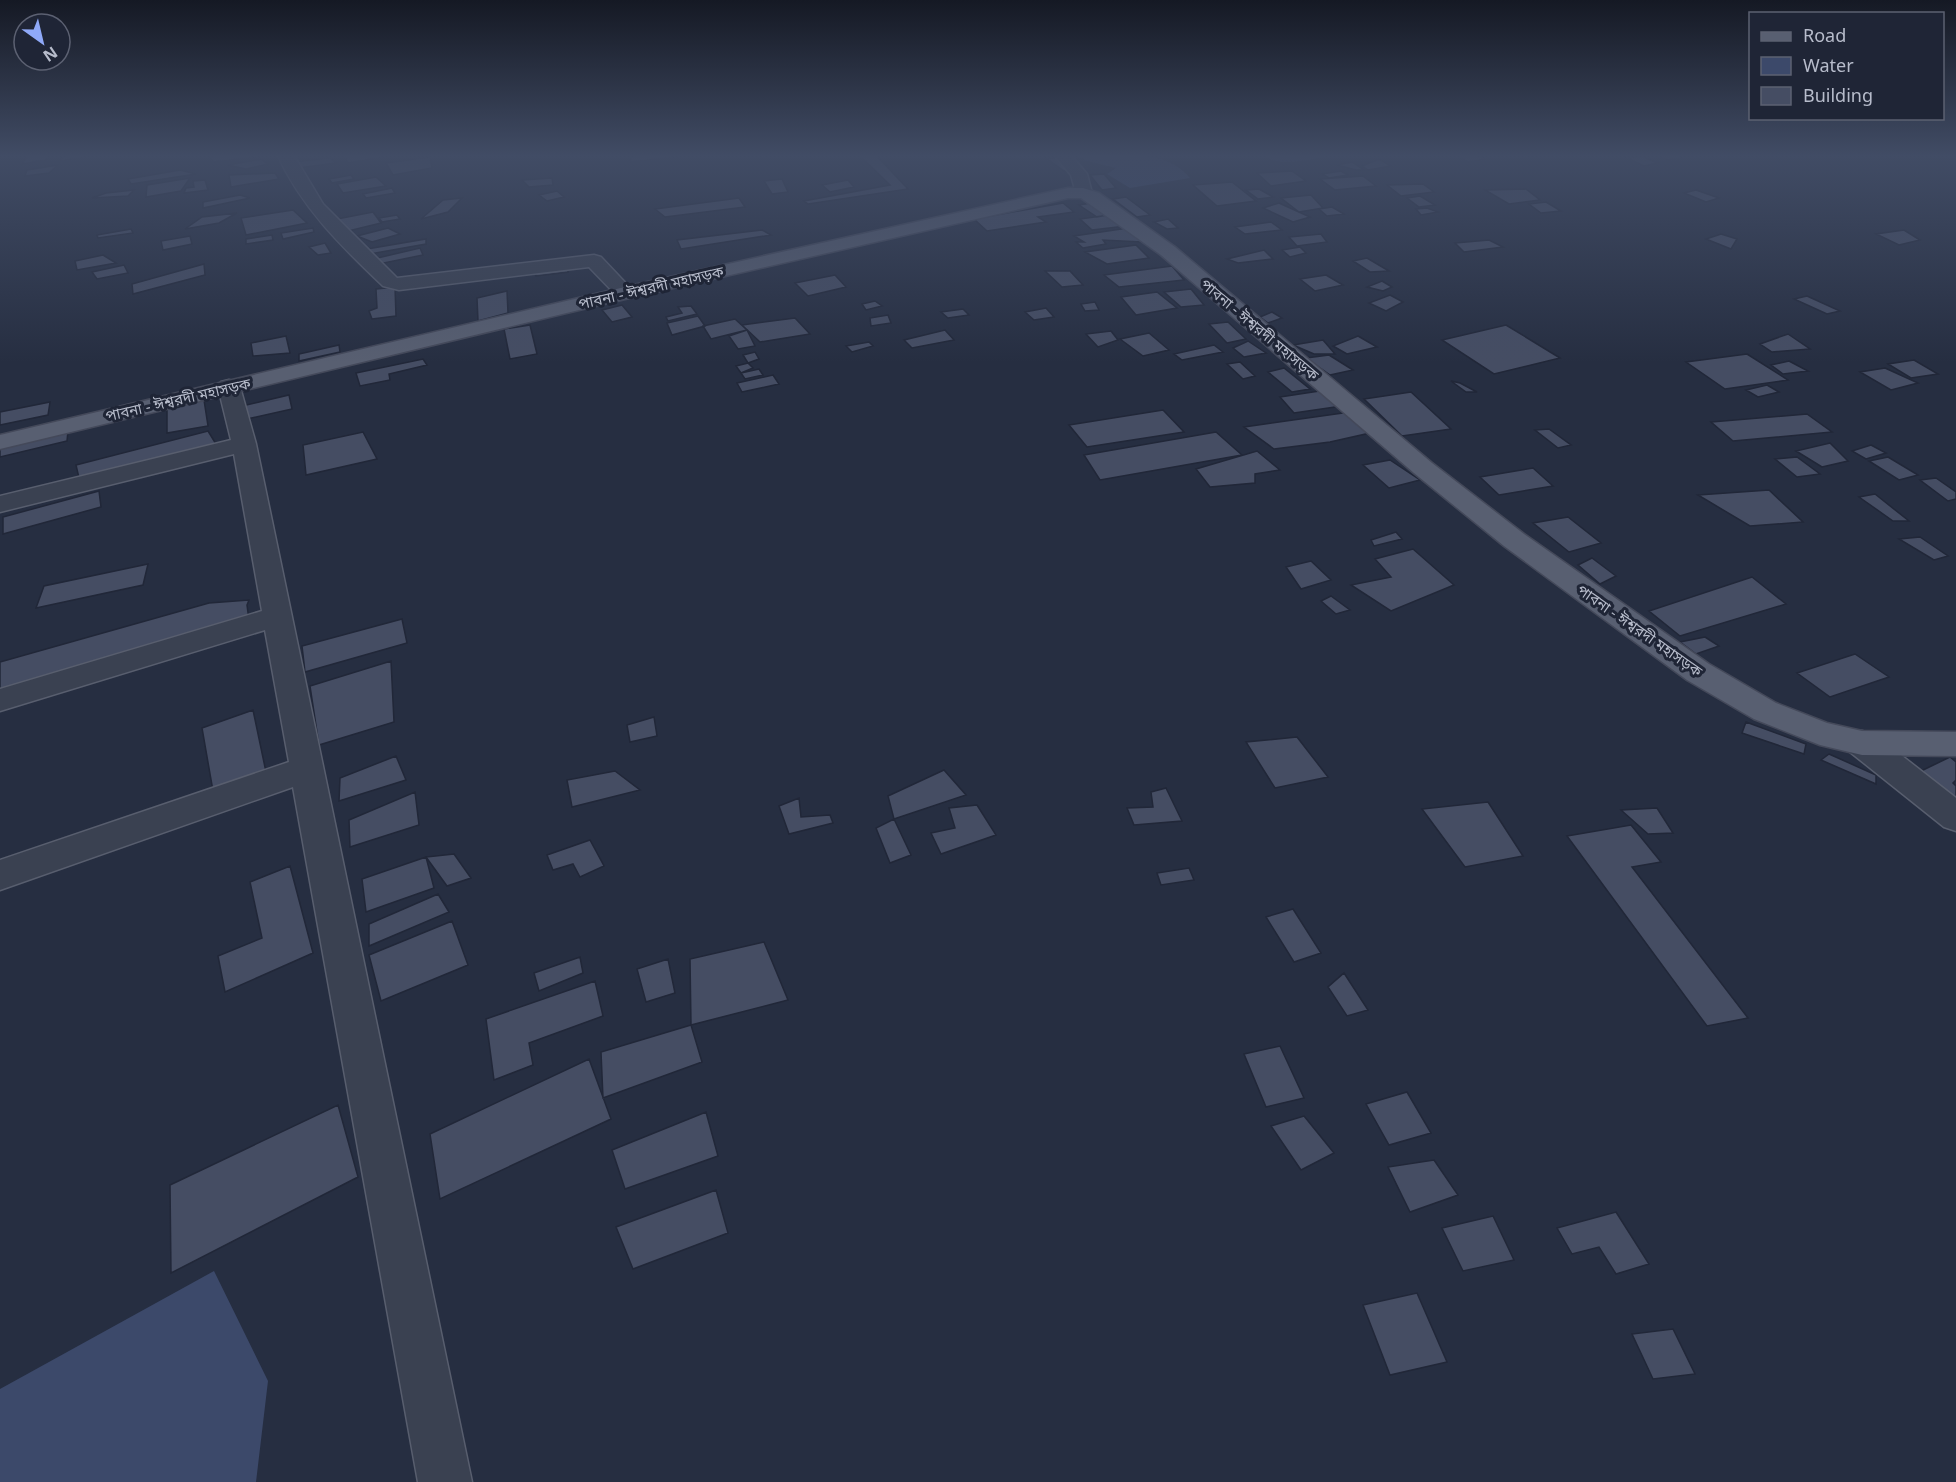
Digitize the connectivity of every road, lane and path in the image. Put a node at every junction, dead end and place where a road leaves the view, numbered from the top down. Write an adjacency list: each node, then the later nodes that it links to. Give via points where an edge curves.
1 (331, 223): 4 (street, via 390,282 594,261)
2 (934, 223): 4 (main road, পাবনা - ঈশ্বরদী মহাসড়ক)
3 (1129, 223): 11 (main road, পাবনা - ঈশ্বরদী মহাসড়ক, via 1423,468 1614,613 1734,694 1794,724)
4 (625, 293): 5 (main road, পাবনা - ঈশ্বরদী মহাসড়ক)
5 (229, 387): 6 (main road, পাবনা - ঈশ্বরদী মহাসড়ক); 7 (street)
6 (0, 442)
7 (244, 444): 8 (street); 9 (street)
8 (0, 504)
9 (278, 616): 10 (street); 13 (street)
10 (0, 700)
11 (1862, 743): 12 (main road, পাবনা - ঈশ্বরদী মহাসড়ক); 14 (street)
12 (1956, 744)
13 (307, 769): 15 (street); 16 (street)
14 (1956, 817)
15 (0, 875)
16 (445, 1482)

